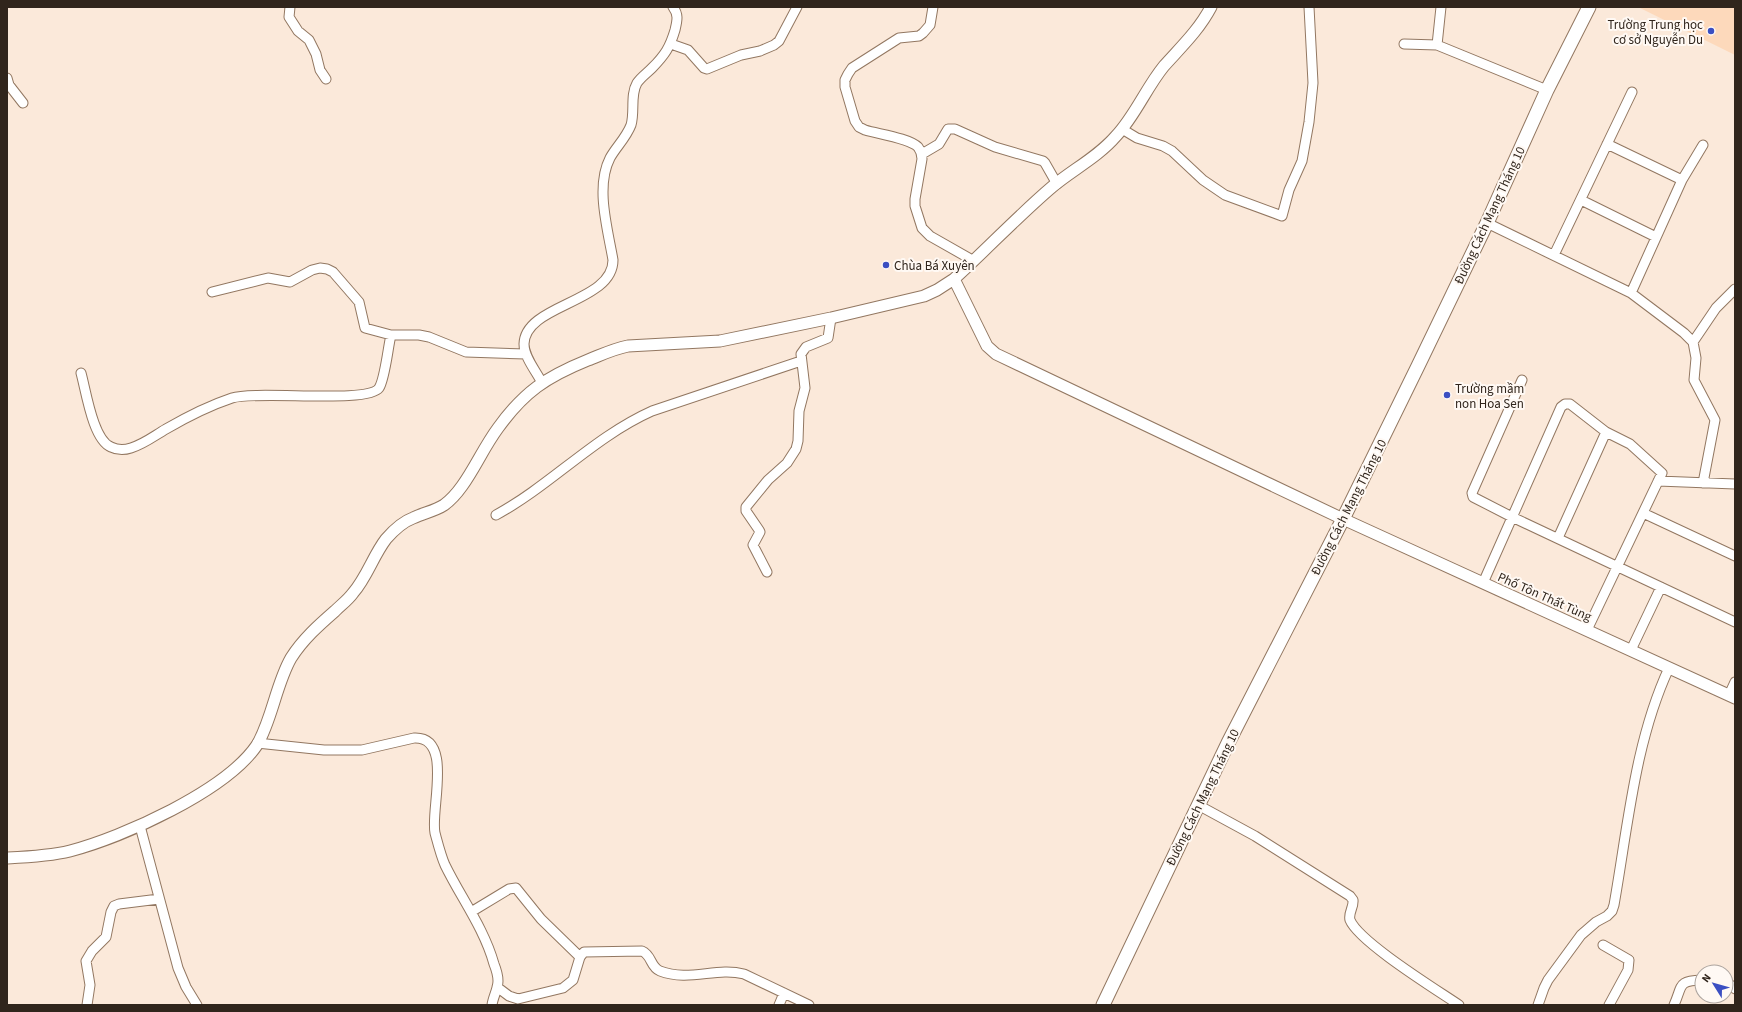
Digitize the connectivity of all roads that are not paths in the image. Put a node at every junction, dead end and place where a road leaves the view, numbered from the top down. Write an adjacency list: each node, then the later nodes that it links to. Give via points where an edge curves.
1 (290, 7): 13 (street, via 289,17 298,31 309,40)
2 (673, 7): 9 (street, via 678,14 678,20)
3 (797, 7): 9 (street, via 779,41 774,45 707,69 688,50)
4 (933, 7): 20 (street, via 930,25 923,33 919,36 899,38 852,68 845,80 853,115 859,127 911,142)
5 (1211, 7): 17 (street, via 1191,37 1147,89)
6 (1309, 7): 17 (street, via 1313,84 1309,122 1302,161 1288,190 1282,216 1225,195 1172,151 1137,138)
7 (1442, 7): 11 (street)
8 (1589, 7): 14 (main road, Đường Cách Mạng Tháng 10)
9 (671, 44): 35 (street, via 637,84 630,126 607,166 602,198 613,260 610,275 604,282 532,324 525,336)
10 (1404, 44): 11 (street)
11 (1437, 45): 14 (street)
12 (7, 78): 16 (street, via 9,85)
13 (326, 79)
14 (1547, 90): 24 (main road, Đường Cách Mạng Tháng 10)
15 (1632, 92): 18 (street)
16 (23, 103)
17 (1122, 129): 22 (street, via 1116,137)
18 (1607, 144): 21 (street); 23 (street)
19 (1703, 145): 21 (street)
20 (922, 154): 22 (street, via 939,144 948,129 955,129 996,147 1042,161); 27 (street, via 915,206 922,228 930,236)
21 (1682, 180): 25 (street)
22 (1057, 184): 27 (street)
23 (1580, 200): 25 (street); 26 (street)
24 (1487, 223): 26 (street); 47 (main road, Đường Cách Mạng Tháng 10)
25 (1656, 237): 31 (street)
26 (1554, 255): 31 (street)
27 (974, 261): 28 (street)
28 (954, 279): 32 (street, via 924,296); 47 (street, Phố Tôn Thất Tùng, via 987,346 996,354)
29 (1735, 289): 34 (street, via 1716,308)
30 (212, 292): 33 (street, via 268,278 290,282 312,270 327,268 359,302 365,328)
31 (1631, 293): 34 (street)
32 (831, 318): 36 (street, via 828,338 806,347); 39 (street, via 720,341 615,348)
33 (391, 335): 35 (street, via 429,337 466,352); 37 (street, via 381,382 378,390 374,392 339,396 237,397 189,417 129,449 118,450 109,447 98,436)
34 (1693, 342): 42 (street, via 1696,358 1694,380 1715,420)
35 (526, 354): 39 (street)
36 (801, 361): 45 (street, via 635,418 594,444 518,502); 51 (street, via 805,388 796,449 746,507 760,532 753,545)
37 (81, 373)
38 (1522, 380): 46 (street, via 1472,493 1476,500)
39 (542, 382): 60 (street, via 501,424 451,499 442,506 411,518 399,526 376,553 352,596 301,644 283,674)
40 (1606, 432): 41 (street, via 1630,444 1662,473); 46 (street, via 1570,404 1563,405); 48 (street)
41 (1658, 481): 42 (street); 44 (street)
42 (1703, 483): 43 (street)
43 (1735, 484)
44 (1643, 513): 49 (street); 50 (street)
45 (496, 515)
46 (1512, 517): 48 (street); 52 (street)
47 (1343, 519): 52 (street, Phố Tôn Thất Tùng); 61 (main road, Đường Cách Mạng Tháng 10)
48 (1558, 538): 50 (street)
49 (1735, 556)
50 (1618, 567): 53 (street); 55 (street)
51 (767, 572)
52 (1483, 583): 55 (street, Phố Tôn Thất Tùng)
53 (1661, 587): 54 (street); 56 (street)
54 (1735, 622)
55 (1587, 630): 56 (street, Phố Tôn Thất Tùng)
56 (1631, 650): 57 (street, Phố Tôn Thất Tùng)
57 (1669, 668): 59 (street, Phố Tôn Thất Tùng); 78 (street, via 1654,704 1637,772 1612,911 1581,935 1548,980)
58 (1735, 682): 59 (street)
59 (1732, 696)
60 (258, 743): 62 (street, via 239,764 207,790); 65 (street, via 324,750 362,750 414,738 429,742 438,767 435,834 444,864)
61 (1198, 805): 76 (main road, Đường Cách Mạng Tháng 10); 77 (street, via 1255,836 1350,896 1354,905 1350,920 1366,939)
62 (140, 826): 63 (street, via 72,850); 64 (street)
63 (7, 858)
64 (159, 899): 71 (street, via 114,906 110,912 106,937 86,961 90,985); 72 (street, via 178,968)
65 (472, 912): 67 (street, via 509,889 516,888 541,919); 69 (street, via 492,955 498,976)
66 (1603, 945): 79 (street, via 1629,960 1628,970)
67 (580, 957): 69 (street, via 575,976 563,988 518,998 509,996); 70 (street, via 587,951 642,951 649,955 653,966 660,971 692,976 736,972)
68 (1694, 981): 80 (street, via 1685,982 1681,986)
69 (497, 987): 73 (street)
70 (784, 993): 74 (street); 75 (street)
71 (87, 1005)
72 (197, 1005)
73 (492, 1005)
74 (779, 1005)
75 (809, 1005)
76 (1103, 1005)
77 (1459, 1005)
78 (1538, 1005)
79 (1609, 1005)
80 (1674, 1005)

